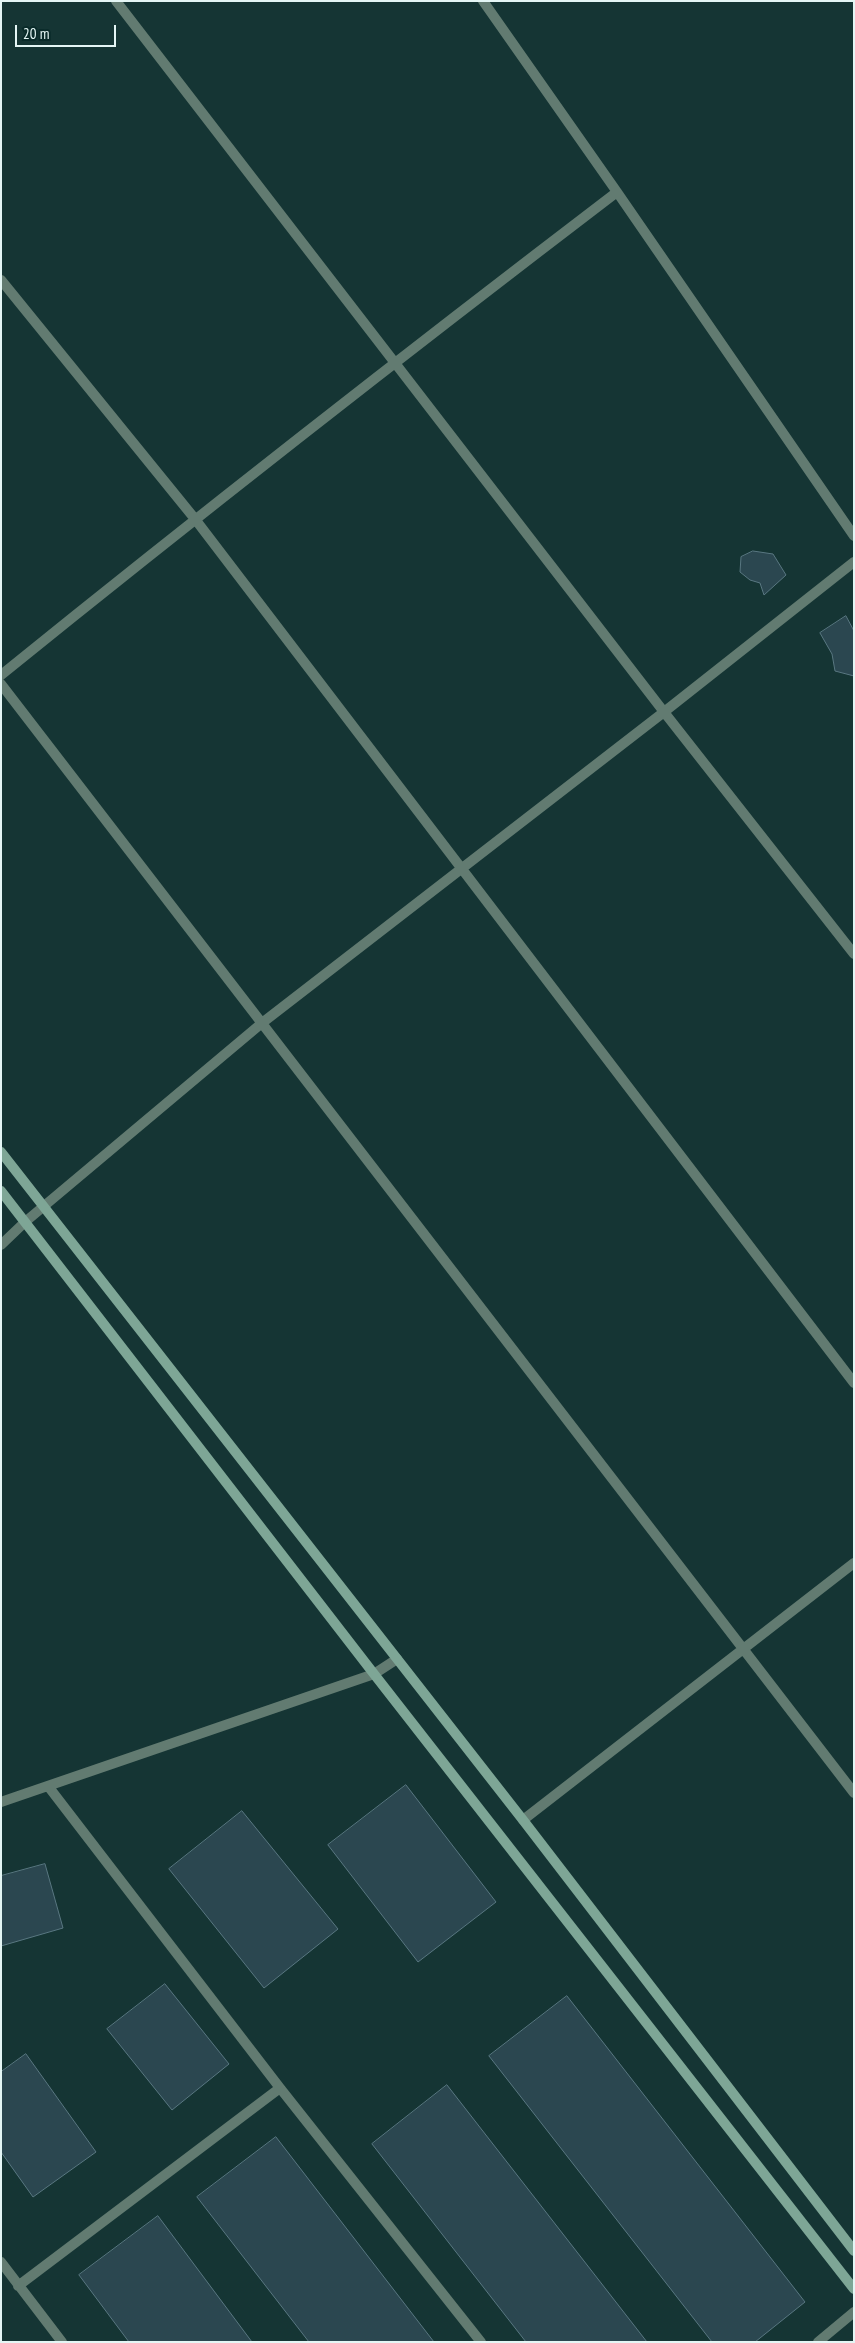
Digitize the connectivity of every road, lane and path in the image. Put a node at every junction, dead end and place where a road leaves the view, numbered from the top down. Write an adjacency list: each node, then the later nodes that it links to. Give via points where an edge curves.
1 (116, 1): 5 (street)
2 (483, 1): 3 (street)
3 (617, 192): 5 (street); 7 (street)
4 (1, 280): 6 (street)
5 (395, 362): 6 (street); 11 (street)
6 (195, 519): 9 (street); 12 (street)
7 (854, 536)
8 (854, 562): 11 (street)
9 (1, 675)
10 (1, 684): 14 (street)
11 (664, 712): 12 (street); 13 (street)
12 (462, 869): 14 (street); 20 (street)
13 (854, 954)
14 (262, 1023): 17 (street); 22 (street)
15 (1, 1152): 17 (street)
16 (1, 1191): 18 (street)
17 (44, 1206): 18 (street); 23 (street)
18 (25, 1222): 19 (street); 24 (street)
19 (1, 1245)
20 (854, 1383)
21 (854, 1563): 22 (street)
22 (744, 1649): 26 (street); 28 (street)
23 (397, 1659): 24 (street); 28 (street)
24 (374, 1674): 25 (street); 33 (street)
25 (48, 1786): 27 (street); 29 (street)
26 (854, 1793)
27 (1, 1802)
28 (522, 1820): 30 (street)
29 (280, 2088): 32 (street); 36 (street)
30 (854, 2252)
31 (1, 2262): 32 (street)
32 (18, 2286): 35 (street)
33 (854, 2289)
34 (854, 2312): 37 (street)
35 (62, 2342)
36 (481, 2342)
37 (818, 2342)

